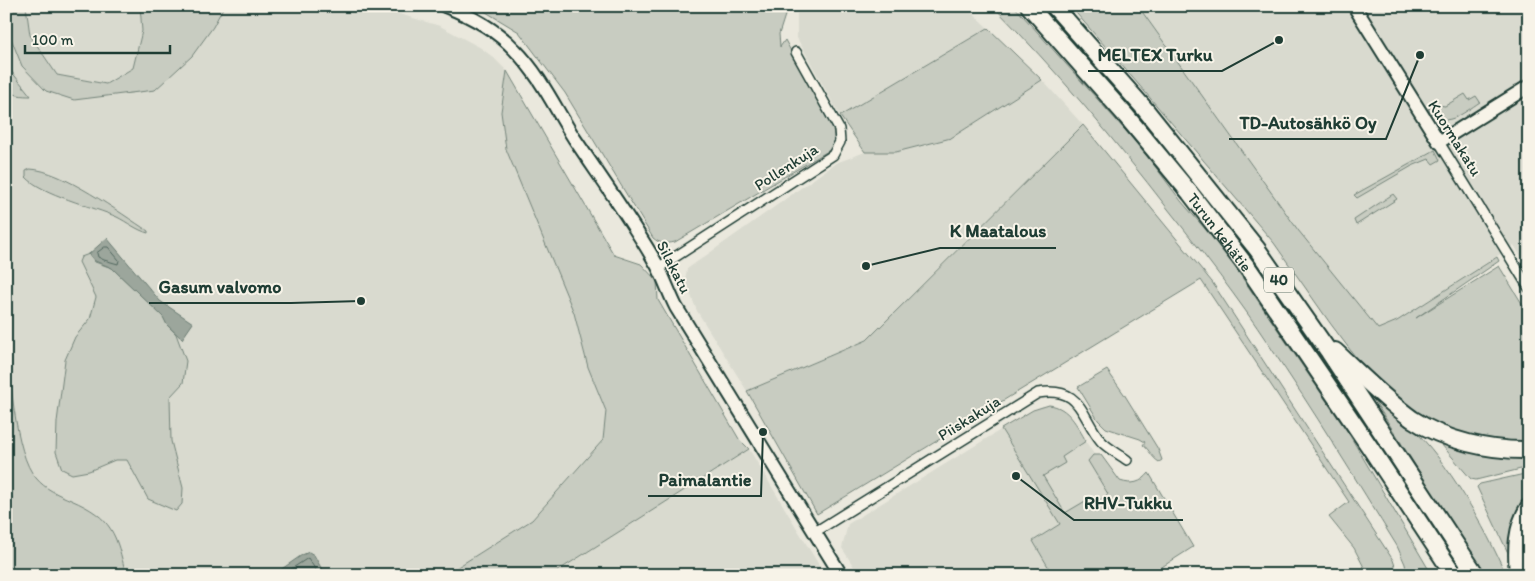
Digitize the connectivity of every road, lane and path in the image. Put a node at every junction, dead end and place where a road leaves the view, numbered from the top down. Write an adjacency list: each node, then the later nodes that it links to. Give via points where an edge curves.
1 (445, 6): 8 (street, Silakatu, via 487,26 529,64)
2 (1029, 6): 15 (highway, Turun kehätie / 40, via 1127,116 1250,271)
3 (1054, 6): 10 (highway, Turun kehätie / 40, via 1201,178 1257,249)
4 (1354, 6): 7 (street, Kuormakatu)
5 (796, 52): 8 (street, Pollenkuja, via 839,129 840,142 833,155)
6 (1529, 86): 7 (street)
7 (1439, 142): 9 (street, Kuormakatu)
8 (658, 268): 14 (street, Silakatu, via 676,307)
9 (1529, 288)
10 (1317, 335): 11 (highway, via 1371,386 1414,420 1442,434 1488,448); 19 (highway, Turun kehätie / 40)
11 (1529, 450)
12 (1126, 460): 14 (street, Piiskakuja, via 1102,442 1078,404 1064,394 1038,393)
13 (1529, 507): 20 (highway, via 1517,537)
14 (815, 532): 16 (street, Silakatu)
15 (1436, 547): 17 (highway); 18 (highway, Turun kehätie / 40)
16 (841, 575)
17 (1447, 575)
18 (1454, 575)
19 (1476, 575)
20 (1518, 575)

